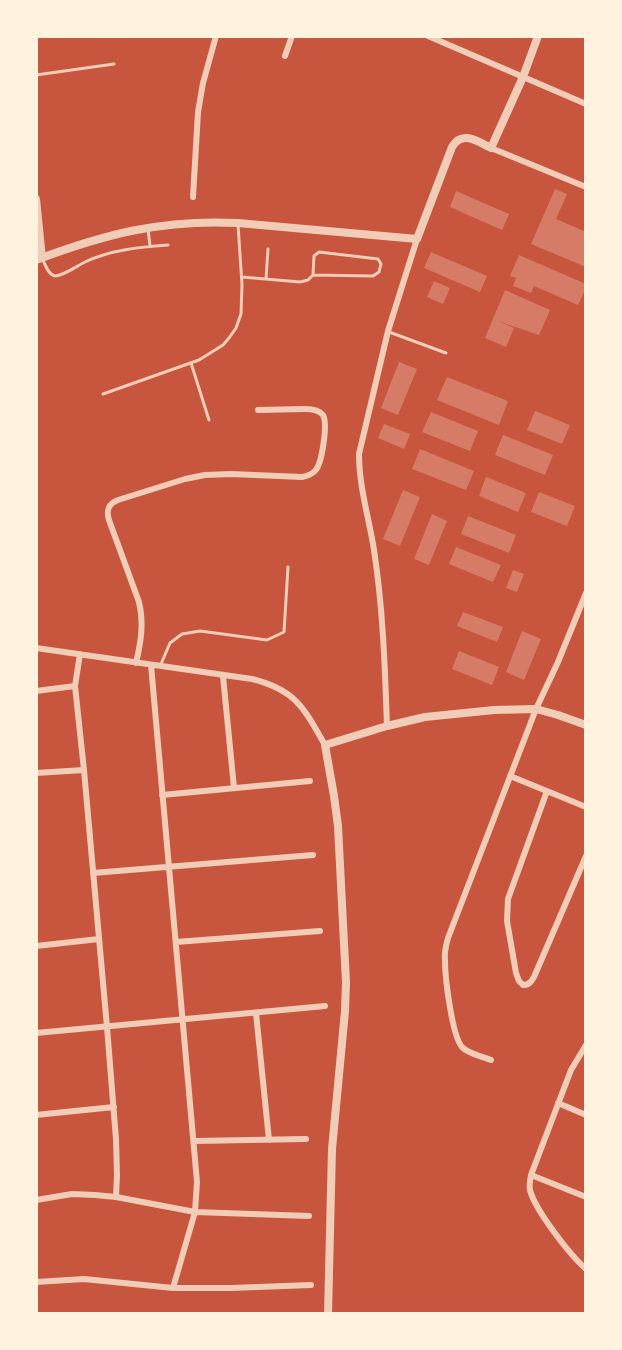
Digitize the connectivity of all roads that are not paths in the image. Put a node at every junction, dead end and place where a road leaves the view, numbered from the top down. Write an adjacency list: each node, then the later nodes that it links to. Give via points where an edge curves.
1 (216, 36): 12 (street, via 198,112)
2 (292, 36): 5 (street)
3 (428, 36): 8 (street)
4 (538, 36): 8 (street)
5 (285, 56)
6 (114, 64): 7 (lane)
7 (36, 75)
8 (523, 77): 9 (street); 10 (street)
9 (586, 104)
10 (491, 148): 11 (street); 16 (street, via 471,139 456,141)
11 (586, 187)
12 (193, 196)
13 (36, 199): 20 (street)
14 (237, 223): 15 (street); 16 (street); 22 (lane)
15 (147, 227): 18 (lane); 20 (street)
16 (417, 239): 24 (street)
17 (168, 245): 18 (lane)
18 (150, 246): 20 (lane, via 100,256 58,276 50,274)
19 (268, 249): 23 (lane)
20 (39, 259)
21 (313, 275): 21 (lane, via 314,256 319,252 378,259 381,264 373,276); 23 (lane, via 300,282)
22 (242, 277): 23 (lane); 26 (lane, via 241,314 236,328 223,345)
23 (266, 279)
24 (388, 331): 25 (lane); 42 (street, via 359,454 380,598)
25 (446, 353)
26 (191, 363): 27 (lane); 29 (lane)
27 (103, 394)
28 (258, 410): 34 (street, via 320,412 324,439 314,473 302,477 205,475 118,500 108,508 142,615)
29 (209, 420)
30 (288, 567): 36 (lane, via 284,632 267,640 200,631 182,634 170,643)
31 (585, 598): 40 (street)
32 (36, 648): 33 (street)
33 (80, 654): 34 (street); 38 (street)
34 (136, 663): 35 (street)
35 (151, 664): 36 (street); 50 (street)
36 (160, 666): 37 (street)
37 (223, 676): 43 (street, via 252,679 284,691 302,708); 48 (street)
38 (75, 686): 39 (street); 44 (street)
39 (36, 691)
40 (536, 709): 41 (street); 42 (street, via 460,712); 46 (street)
41 (586, 725)
42 (387, 726): 43 (street)
43 (325, 745): 84 (street, via 338,826 346,982 332,1149)
44 (84, 770): 45 (street); 55 (street)
45 (36, 773)
46 (510, 776): 49 (street); 66 (street, via 445,948 445,970 458,1041 463,1049)
47 (310, 781): 48 (street)
48 (234, 788): 50 (street)
49 (547, 792): 51 (street); 53 (street, via 506,910 516,972 523,985 534,977)
50 (162, 795): 54 (street)
51 (586, 807)
52 (314, 855): 54 (street)
53 (586, 856)
54 (169, 866): 55 (street); 58 (street)
55 (93, 873): 57 (street)
56 (320, 931): 58 (street)
57 (99, 939): 59 (street); 63 (street)
58 (176, 942): 62 (street)
59 (36, 946)
60 (325, 1006): 61 (street)
61 (256, 1013): 62 (street); 72 (street)
62 (181, 1019): 63 (street); 73 (street)
63 (107, 1027): 64 (street); 68 (street)
64 (36, 1034)
65 (586, 1045): 67 (street)
66 (491, 1060)
67 (558, 1103): 69 (street); 74 (street)
68 (114, 1107): 70 (street); 75 (street)
69 (586, 1114)
70 (36, 1115)
71 (306, 1139): 72 (street)
72 (269, 1140): 73 (street)
73 (194, 1141): 78 (street)
74 (531, 1175): 76 (street); 80 (street, via 529,1184 538,1207)
75 (116, 1197): 77 (street, via 72,1194); 78 (street)
76 (586, 1197)
77 (36, 1200)
78 (195, 1212): 79 (street); 83 (street)
79 (309, 1216)
80 (586, 1269)
81 (36, 1282): 83 (street, via 84,1279)
82 (311, 1284): 83 (street)
83 (173, 1288)
84 (328, 1314)

